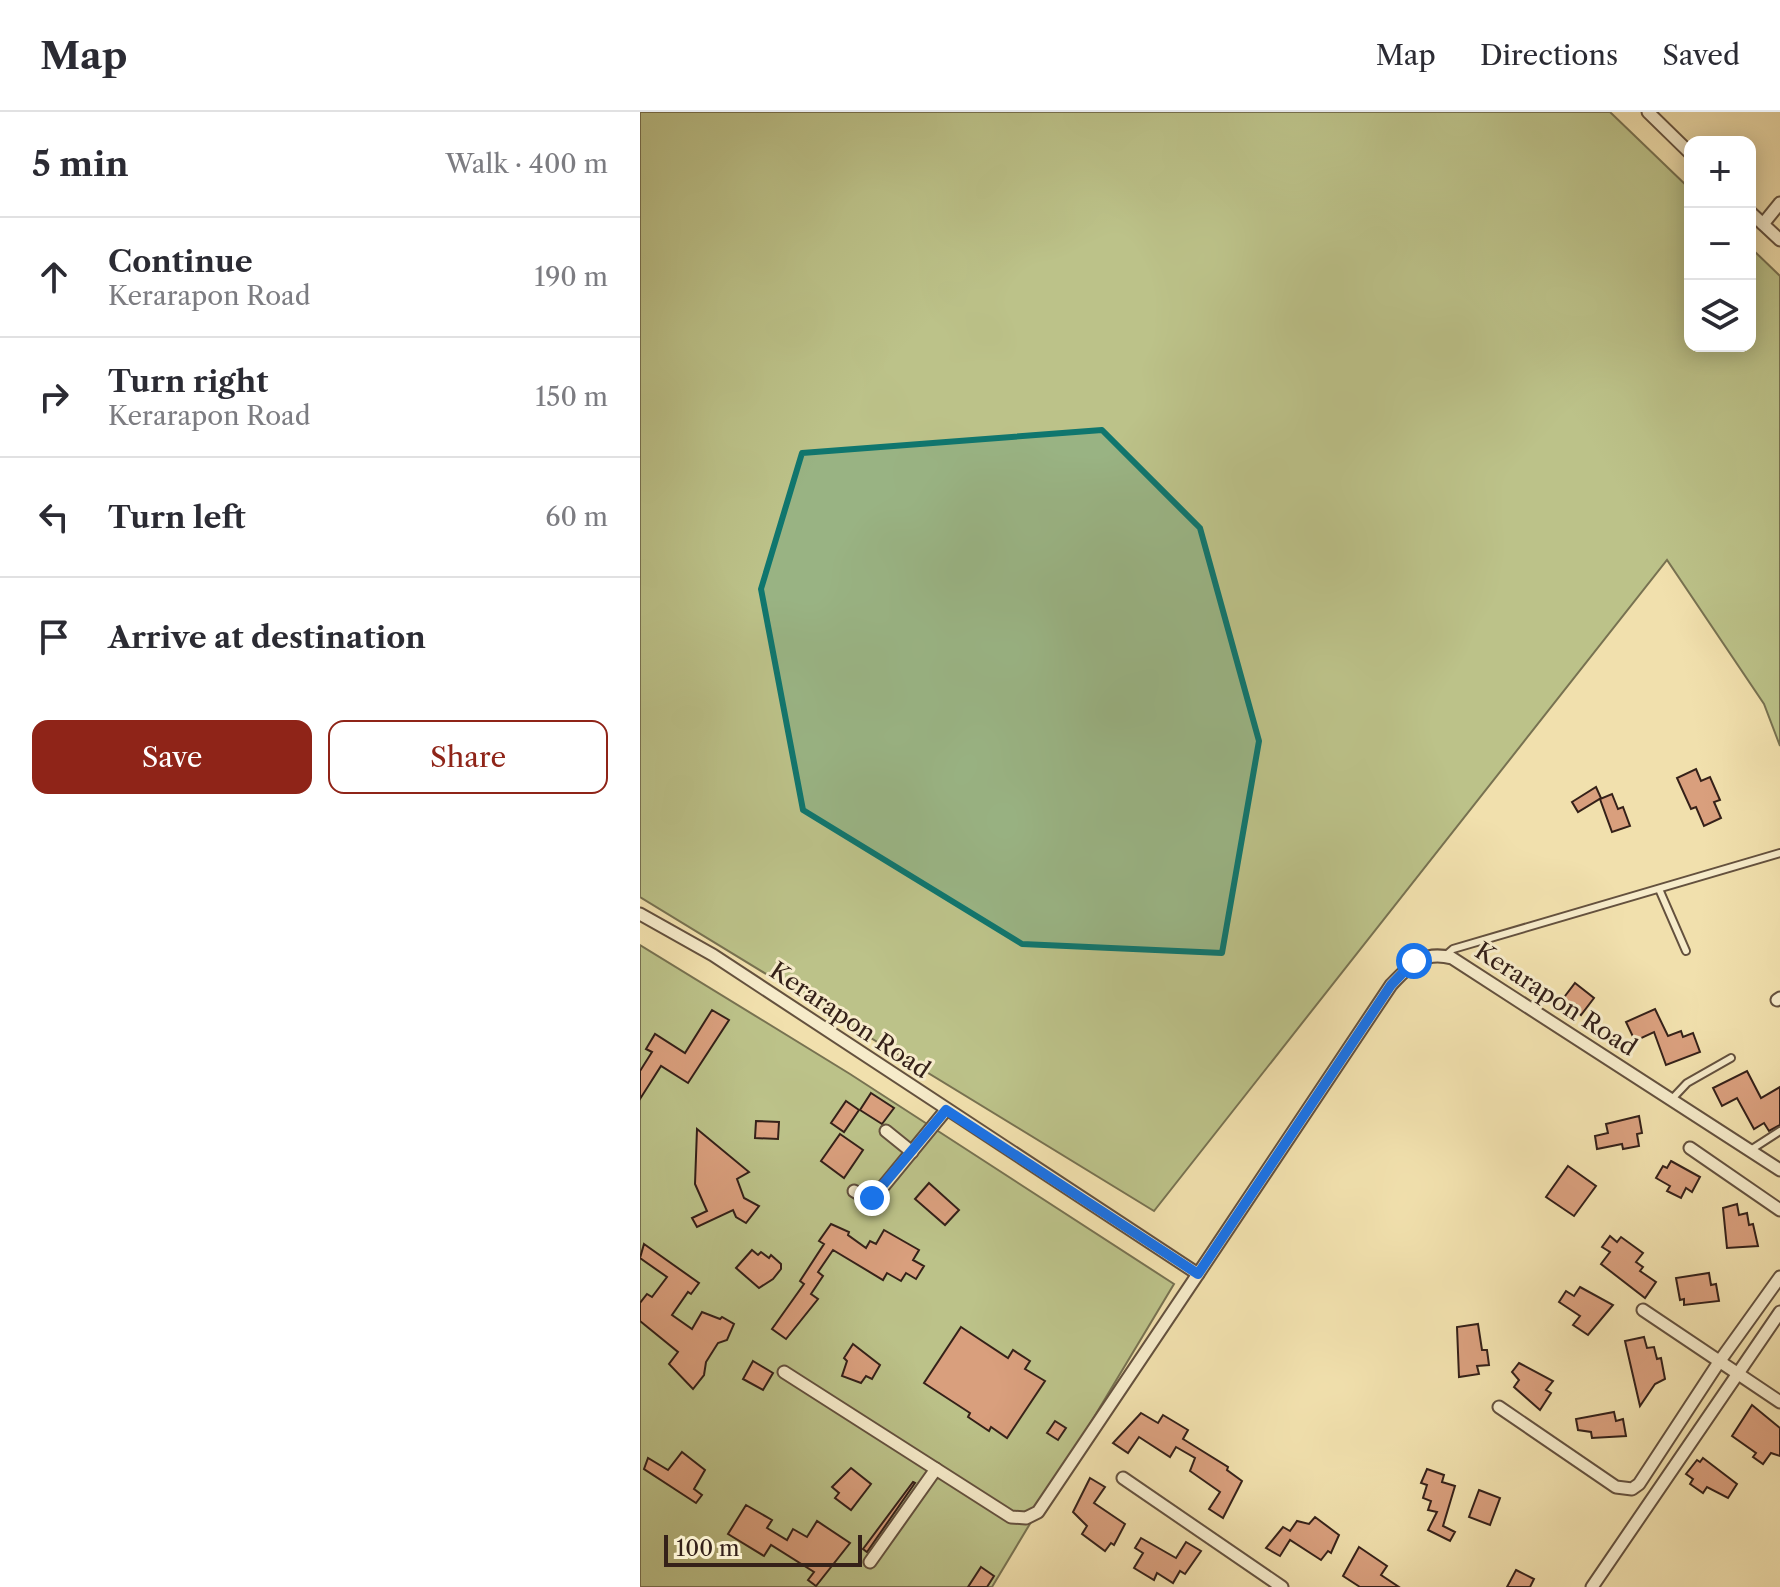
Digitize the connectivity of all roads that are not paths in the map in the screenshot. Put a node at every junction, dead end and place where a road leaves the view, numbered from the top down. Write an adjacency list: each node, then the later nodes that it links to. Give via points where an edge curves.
1 (1648, 112): 2 (street)
2 (1684, 147)
3 (1780, 203): 5 (street)
4 (1756, 218): 5 (street)
5 (1763, 224): 6 (street)
6 (1780, 240)
7 (1780, 853): 8 (lane)
8 (1659, 889): 10 (lane); 11 (lane, via 1453,949)
9 (640, 914): 14 (street, Kerarapon Road, via 713,955)
10 (1686, 951)
11 (1445, 956): 13 (street, Kerarapon Road); 23 (street, Kerarapon Road, via 1423,957 1391,985)
12 (1731, 1058): 13 (lane, via 1687,1083)
13 (1671, 1100): 18 (street, Kerarapon Road)
14 (946, 1110): 19 (street); 23 (street, Kerarapon Road)
15 (886, 1131): 19 (street)
16 (1780, 1131): 18 (lane)
17 (1690, 1148): 22 (street)
18 (1749, 1151): 20 (street, Kerarapon Road)
19 (912, 1152): 21 (street, via 872,1198)
20 (1780, 1170)
21 (854, 1191)
22 (1780, 1210)
23 (1198, 1274): 32 (street, via 1034,1514 1011,1517)
24 (1780, 1277): 27 (street)
25 (1643, 1310): 27 (street)
26 (1780, 1312): 29 (street)
27 (1719, 1362): 29 (street); 31 (street, via 1632,1489 1616,1487)
28 (784, 1372): 32 (street)
29 (1737, 1374): 30 (street); 36 (street)
30 (1780, 1402)
31 (1499, 1407)
32 (936, 1469): 34 (street)
33 (1123, 1478): 35 (street)
34 (870, 1562)
35 (1282, 1587)
36 (1592, 1587)

